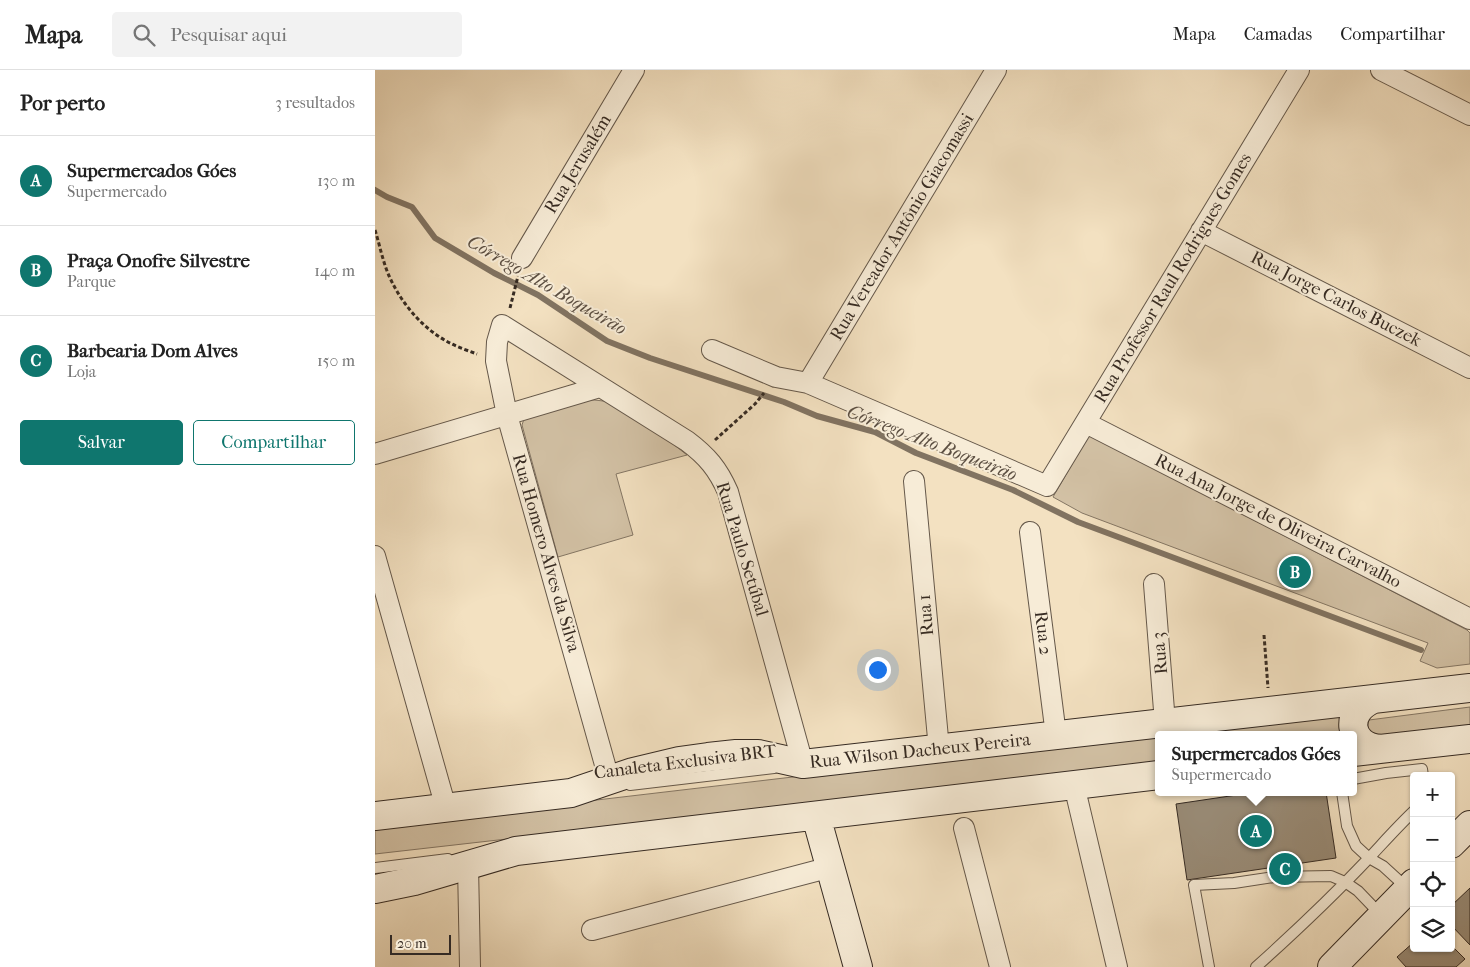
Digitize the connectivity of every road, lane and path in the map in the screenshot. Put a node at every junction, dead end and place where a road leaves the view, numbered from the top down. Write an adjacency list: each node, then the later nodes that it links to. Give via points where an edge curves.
1 (634, 70): 8 (street, Rua Jerusalém)
2 (996, 70): 13 (street, Rua Vereador Antônio Giacomassi)
3 (1299, 70): 7 (street, Rua Professor Raul Rodrigues Gomes)
4 (1381, 70): 5 (street)
5 (1470, 115)
6 (375, 230): 11 (path, via 390,277 412,313 430,331 452,345)
7 (1201, 231): 12 (street, Rua Jorge Carlos Buczek); 17 (street, Rua Professor Raul Rodrigues Gomes)
8 (522, 258): 9 (path)
9 (506, 317): 11 (street, Rua Homero Alves da Silva, via 497,342); 14 (street, Rua Paulo Setúbal)
10 (713, 350): 13 (street, via 776,377)
11 (496, 361): 16 (street, Rua Homero Alves da Silva)
12 (1470, 368)
13 (808, 383): 17 (street, Rua Professor Raul Rodrigues Gomes, via 1047,486)
14 (601, 387): 16 (street); 18 (street, Rua Paulo Setúbal)
15 (755, 404): 18 (path)
16 (507, 415): 19 (street); 40 (street, Rua Homero Alves da Silva)
17 (1086, 423): 24 (street, Rua Ana Jorge de Oliveira Carvalho)
18 (701, 452): 36 (street, Rua Paulo Setúbal, via 722,477 728,492)
19 (375, 454)
20 (914, 481): 34 (street, Rua 1)
21 (1030, 532): 31 (street, Rua 2)
22 (375, 556): 44 (street)
23 (1154, 584): 29 (street, Rua 3)
24 (1470, 619)
25 (1263, 635): 28 (path)
26 (1470, 688): 27 (main road, Rua Wilson Dacheux Pereira)
27 (1374, 699): 28 (main road, Rua Wilson Dacheux Pereira); 30 (main road, via 1358,708 1354,716)
28 (1270, 711): 29 (main road, Rua Wilson Dacheux Pereira)
29 (1165, 722): 31 (main road, Rua Wilson Dacheux Pereira)
30 (1354, 731)
31 (1057, 735): 34 (main road, Rua Wilson Dacheux Pereira)
32 (1357, 736): 35 (main road, via 1372,748)
33 (1470, 739): 35 (main road)
34 (939, 749): 36 (main road, Rua Wilson Dacheux Pereira)
35 (1367, 750)
36 (803, 764): 40 (main road, Rua Wilson Dacheux Pereira, via 758,754 736,754 679,761); 42 (lane, Canaleta Exclusiva BRT)
37 (1422, 772): 39 (lane, via 1422,769)
38 (1155, 775): 41 (main road)
39 (1357, 778)
40 (609, 779): 42 (main road, Rua Wilson Dacheux Pereira)
41 (1073, 785): 47 (main road); 65 (street)
42 (571, 793): 44 (main road, Rua Wilson Dacheux Pereira)
43 (1343, 796): 52 (lane, via 1347,826 1356,846)
44 (446, 808): 46 (main road, Rua Wilson Dacheux Pereira)
45 (1410, 815): 52 (lane)
46 (375, 816)
47 (816, 816): 51 (main road); 54 (main road)
48 (1470, 825): 50 (main road)
49 (964, 828): 64 (street)
50 (1455, 840)
51 (517, 851): 53 (main road); 55 (lane)
52 (1369, 858): 56 (lane); 57 (lane)
53 (468, 866): 59 (main road); 62 (street)
54 (831, 867): 61 (street); 63 (main road)
55 (375, 868)
56 (1345, 882): 60 (lane); 66 (lane, via 1331,876 1274,876 1194,885); 67 (lane)
57 (1410, 885)
58 (1410, 887): 60 (main road)
59 (375, 889)
60 (1381, 916): 68 (main road)
61 (593, 930)
62 (469, 967)
63 (858, 967)
64 (1000, 967)
65 (1117, 967)
66 (1209, 967)
67 (1256, 967)
68 (1332, 967)

